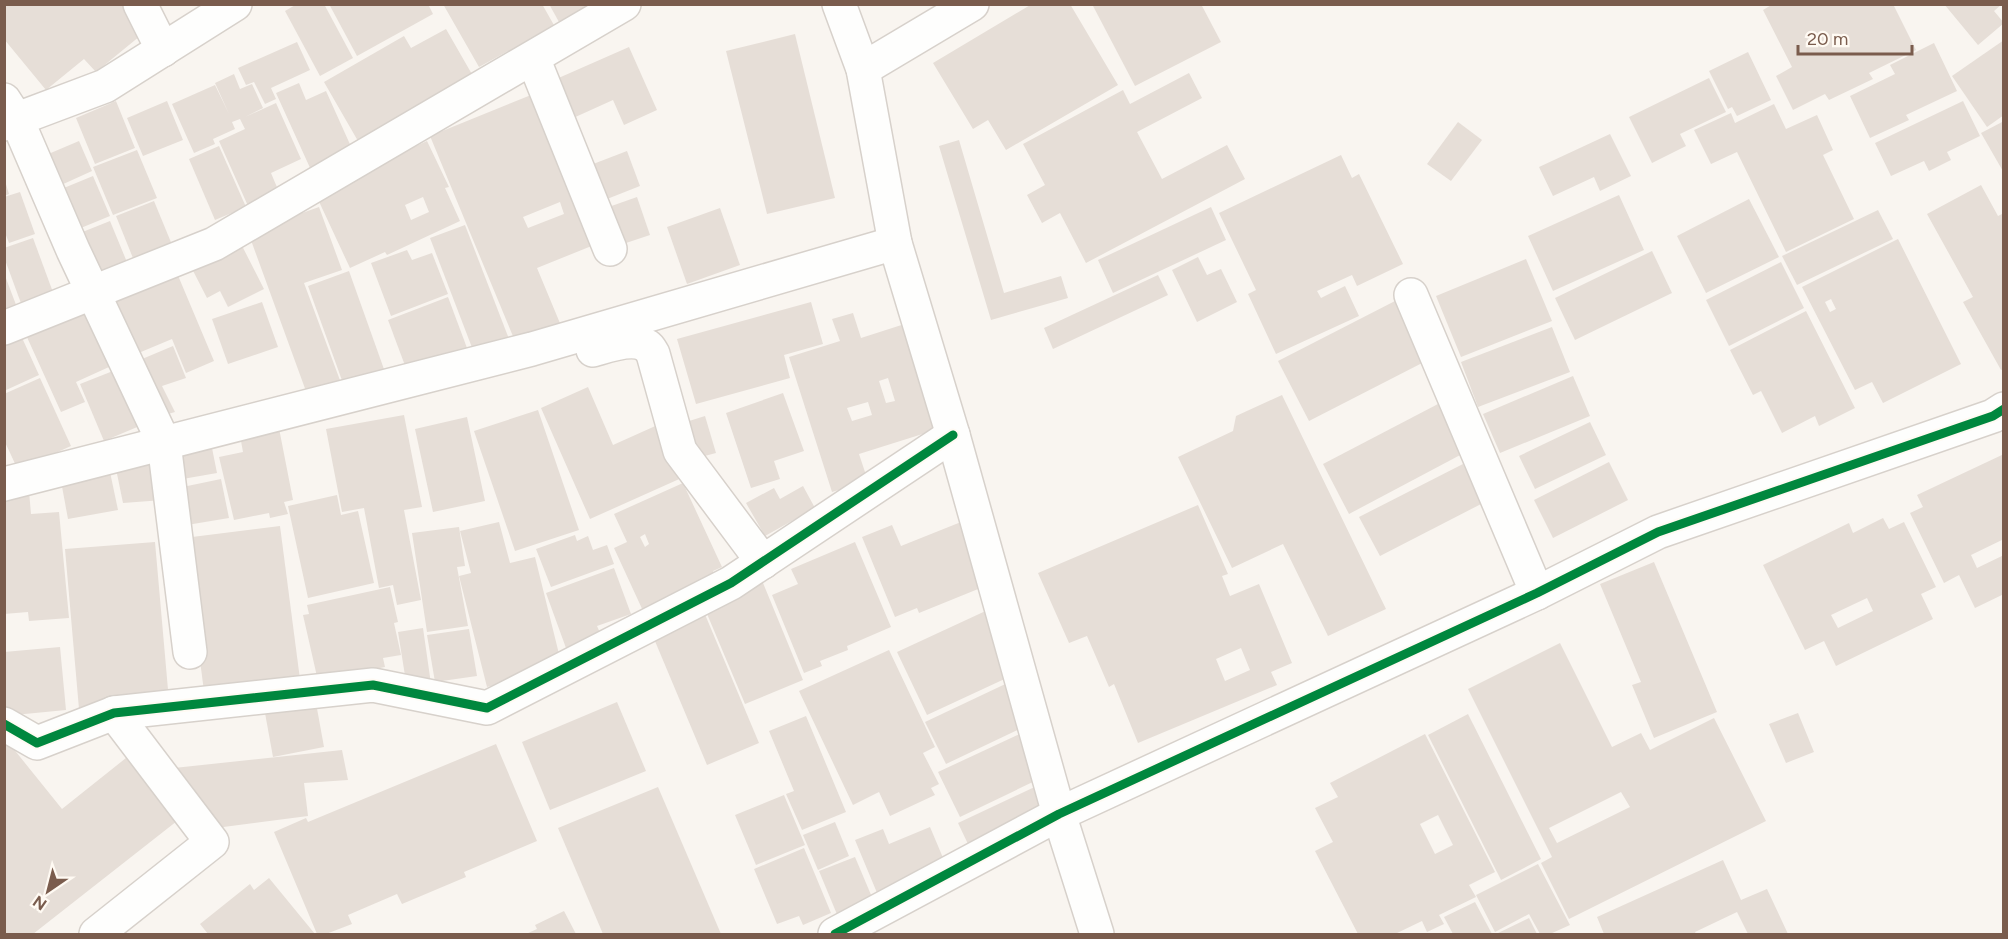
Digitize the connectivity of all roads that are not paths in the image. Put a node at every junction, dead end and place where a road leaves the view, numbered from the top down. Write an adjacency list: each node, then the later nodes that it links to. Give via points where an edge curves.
1 (140, 4): 6 (street)
2 (236, 4): 6 (street)
3 (624, 4): 7 (street)
4 (838, 4): 8 (street)
5 (972, 4): 8 (street)
6 (163, 50): 9 (street, via 105,86)
7 (533, 58): 11 (street); 12 (street, via 214,244)
8 (863, 69): 10 (street)
9 (8, 115): 12 (street)
10 (895, 243): 17 (street); 18 (street, via 532,349)
11 (610, 249)
12 (93, 293): 14 (street); 18 (street)
13 (1411, 295): 21 (street)
14 (4, 328)
15 (2004, 409): 21 (street, via 1658,532)
16 (304, 425): 20 (street, via 620,343 646,345 653,354 680,451)
17 (953, 435): 20 (street); 25 (street)
18 (164, 442): 19 (street); 22 (street)
19 (4, 484)
20 (763, 562): 23 (street, via 731,584 487,708 373,686)
21 (1538, 593): 25 (street)
22 (190, 652)
23 (114, 713): 24 (street, via 38,743); 26 (street, via 212,842)
24 (4, 724)
25 (1059, 814): 27 (street); 28 (street)
26 (96, 934)
27 (835, 934)
28 (1097, 934)

